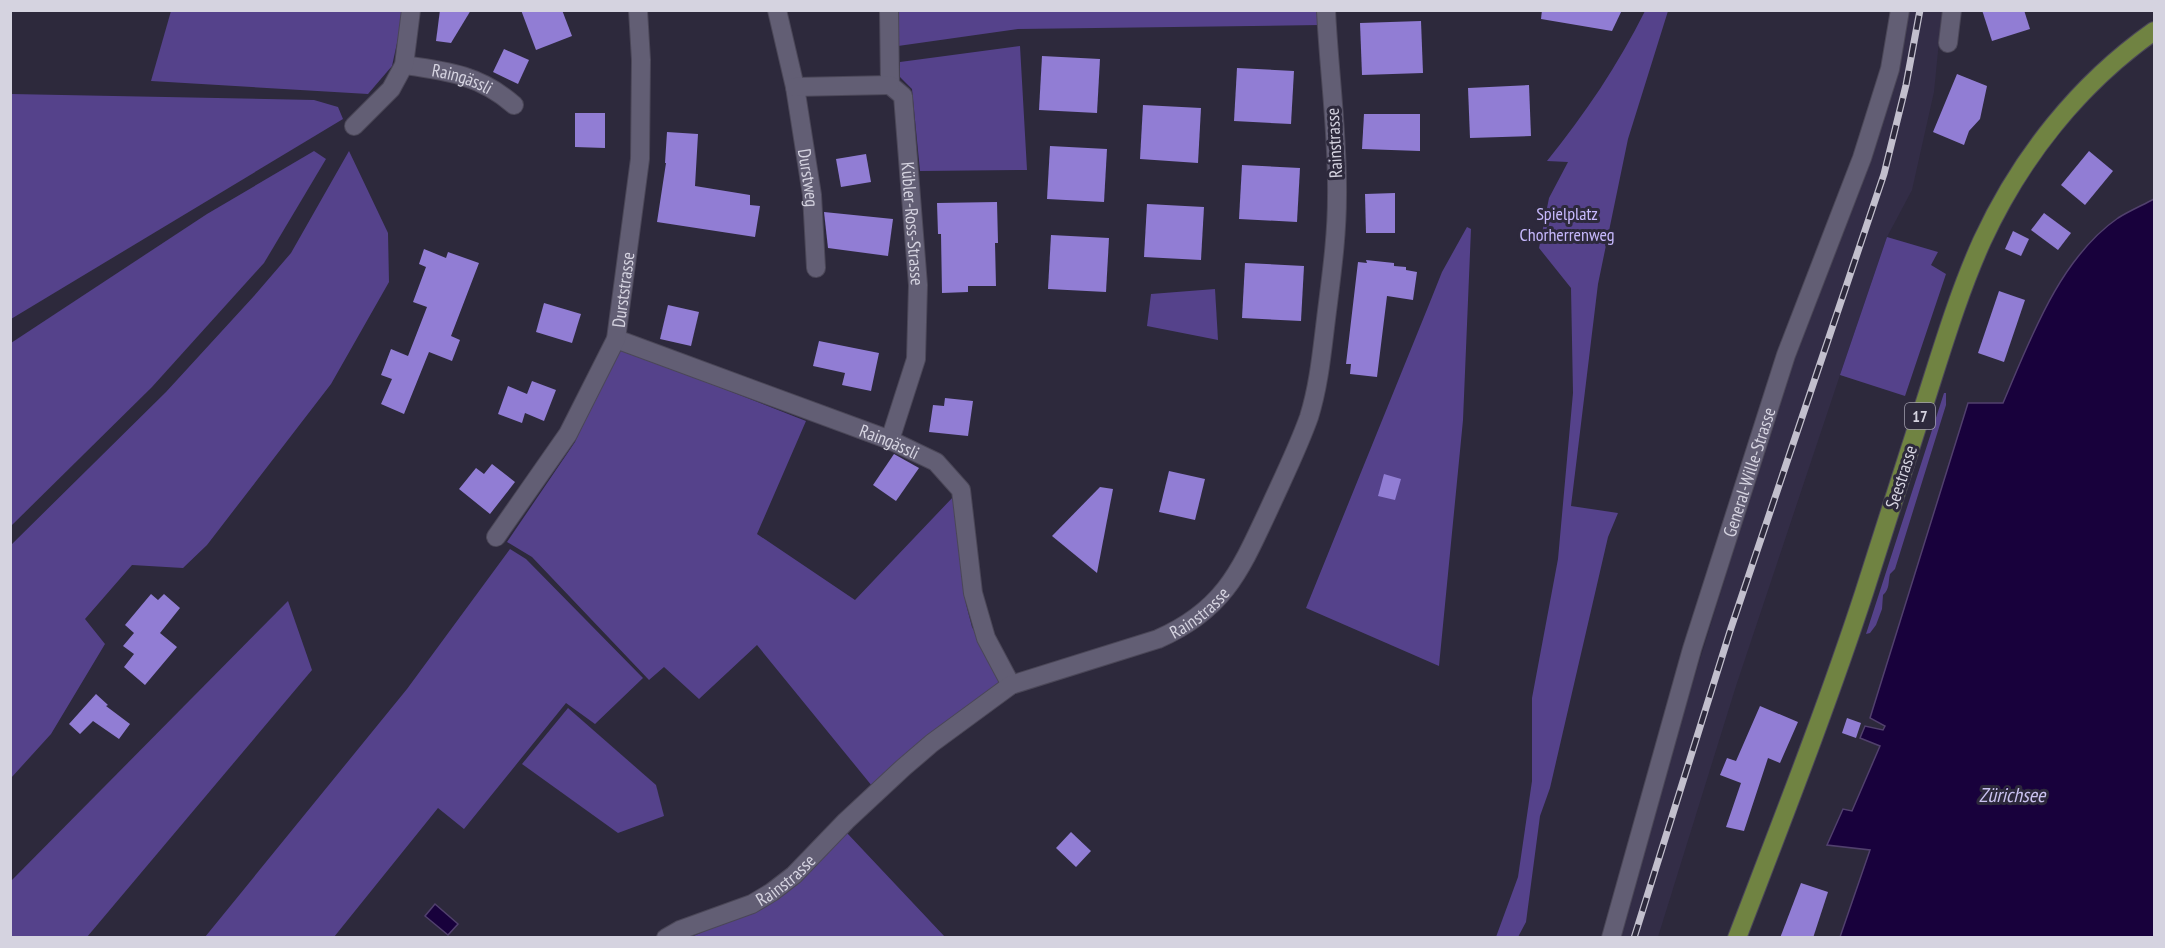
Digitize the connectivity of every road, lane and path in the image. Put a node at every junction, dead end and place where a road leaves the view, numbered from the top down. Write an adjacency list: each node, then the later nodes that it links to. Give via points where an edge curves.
1 (411, 10): 10 (street)
2 (638, 10): 16 (street, Durststrasse, via 642,60 640,159)
3 (777, 10): 12 (street, Durstweg)
4 (889, 10): 11 (street, Kübler-Ross-Strasse)
5 (1326, 10): 19 (street, Rainstrasse, via 1337,196 1321,360 1309,416 1250,550 1221,597 1180,629)
6 (1900, 10): 21 (street, General-Wille-Strasse, via 1890,69 1862,158 1786,355 1692,649)
7 (1952, 10): 9 (street)
8 (2154, 31): 22 (main road, Seestrasse / 17, via 2099,75 2058,120 2012,184 1983,239 1952,318 1847,643)
9 (1948, 43)
10 (404, 65): 13 (street, Raingässli, via 481,82); 14 (street, via 391,89)
11 (890, 85): 12 (street); 17 (street, Kübler-Ross-Strasse, via 903,96 918,285 916,359)
12 (795, 87): 15 (street, Durstweg, via 812,195)
13 (514, 105)
14 (354, 126)
15 (816, 268)
16 (616, 339): 17 (street, Raingässli); 18 (street, Durststrasse, via 568,434)
17 (890, 440): 19 (street, Raingässli, via 936,462 961,490 973,592 986,638)
18 (496, 537)
19 (1011, 685): 20 (street, Rainstrasse, via 904,767 772,892 752,904)
20 (666, 938)
21 (1611, 938)
22 (1737, 938)

